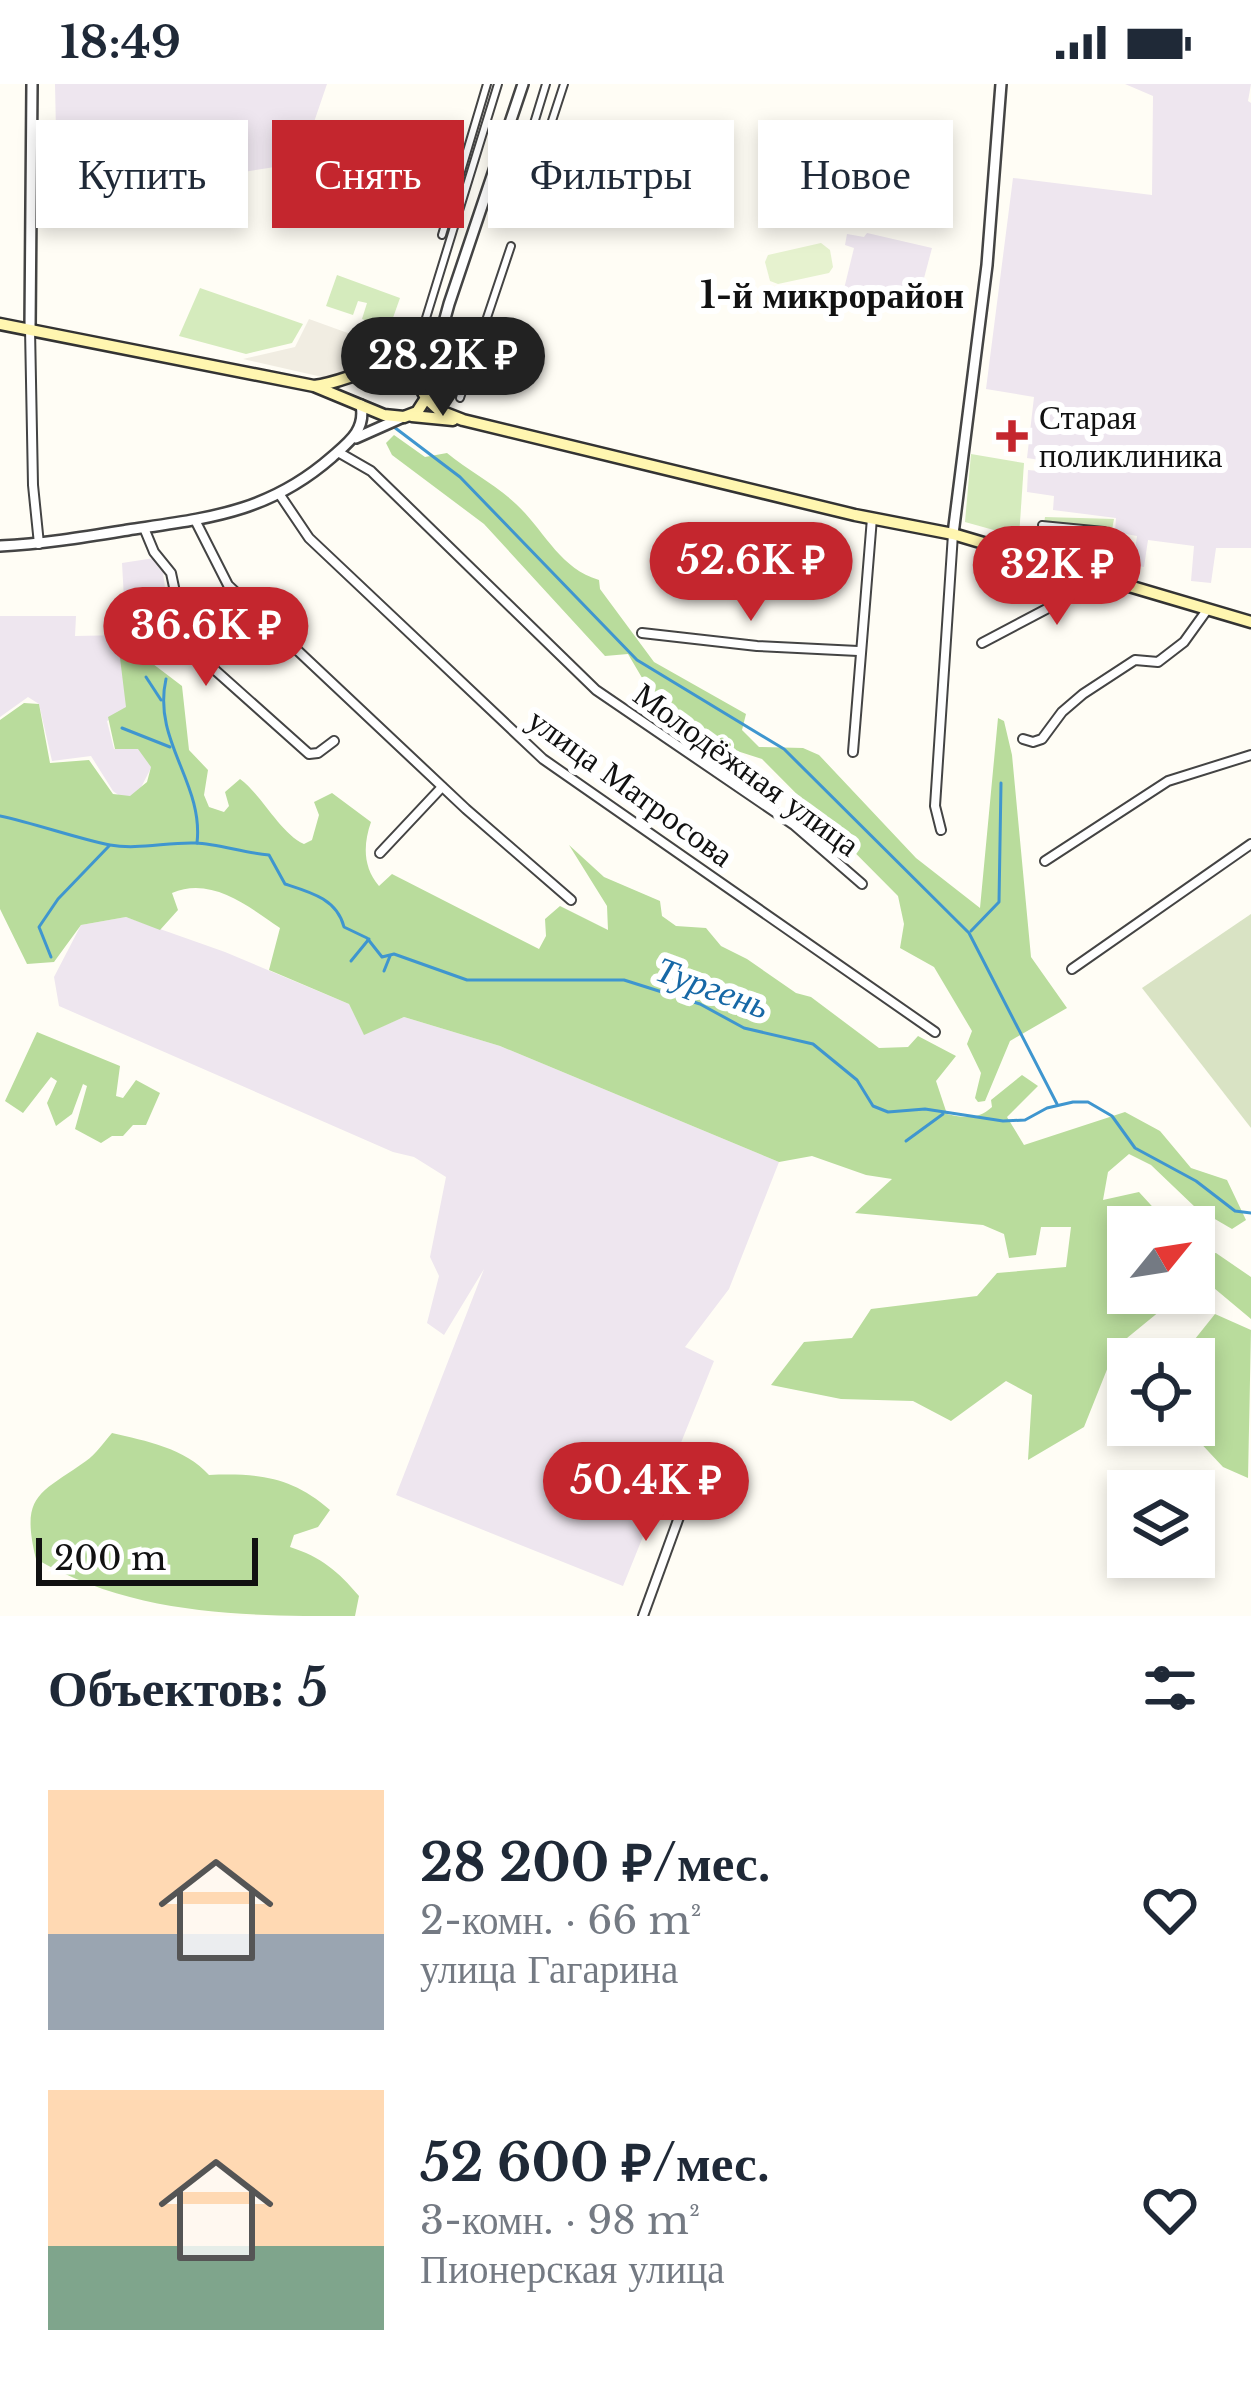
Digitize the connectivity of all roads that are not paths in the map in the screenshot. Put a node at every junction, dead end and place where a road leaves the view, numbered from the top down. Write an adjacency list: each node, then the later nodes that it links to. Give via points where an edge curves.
1 (32, 84): 13 (street)
2 (487, 84): 10 (street)
3 (498, 84): 14 (street)
4 (524, 84): 15 (street)
5 (546, 84): 8 (street)
6 (564, 84): 9 (street)
7 (1001, 84): 31 (street)
8 (535, 120)
9 (552, 120)
10 (442, 236)
11 (511, 245): 20 (street)
12 (0, 324): 13 (main road)
13 (30, 329): 18 (main road); 32 (street)
14 (418, 344)
15 (436, 348): 16 (street); 19 (street)
16 (401, 369): 17 (main road); 19 (main road)
17 (364, 371): 18 (main road); 21 (main road)
18 (314, 386): 21 (main road)
19 (426, 394): 22 (main road, via 420,410); 23 (main road)
20 (460, 398)
21 (360, 403): 22 (main road); 24 (street, via 362,424)
22 (406, 416): 23 (main road); 24 (street)
23 (463, 420): 27 (main road)
24 (351, 440): 25 (street)
25 (338, 452): 26 (street); 50 (street, Молодёжная улица, via 371,471 596,690 794,825)
26 (280, 495): 28 (street); 53 (street, улица Матросова, via 309,538 543,759)
27 (872, 518): 31 (main road); 40 (street)
28 (195, 520): 30 (street); 45 (street, via 228,585)
29 (1042, 526): 33 (street, via 1104,531)
30 (145, 528): 32 (street); 42 (street, via 171,573 197,654 309,754)
31 (953, 534): 35 (main road); 46 (street, via 935,806)
32 (39, 544): 34 (street)
33 (1116, 545)
34 (0, 546)
35 (1080, 571): 36 (main road); 39 (street, via 1073,595)
36 (1207, 610): 37 (main road); 41 (street, via 1158,662 1135,661 1072,703 1042,739)
37 (1251, 622)
38 (642, 633): 40 (street)
39 (982, 643)
40 (858, 651): 43 (street)
41 (1023, 739)
42 (334, 741)
43 (853, 752)
44 (1251, 755): 49 (street, via 1168,781)
45 (442, 787): 48 (street); 51 (street)
46 (941, 830)
47 (1251, 844): 52 (street)
48 (380, 854)
49 (1045, 861)
50 (862, 884)
51 (571, 900)
52 (1072, 968)
53 (935, 1031)
54 (690, 1487): 55 (street)
55 (643, 1616)

